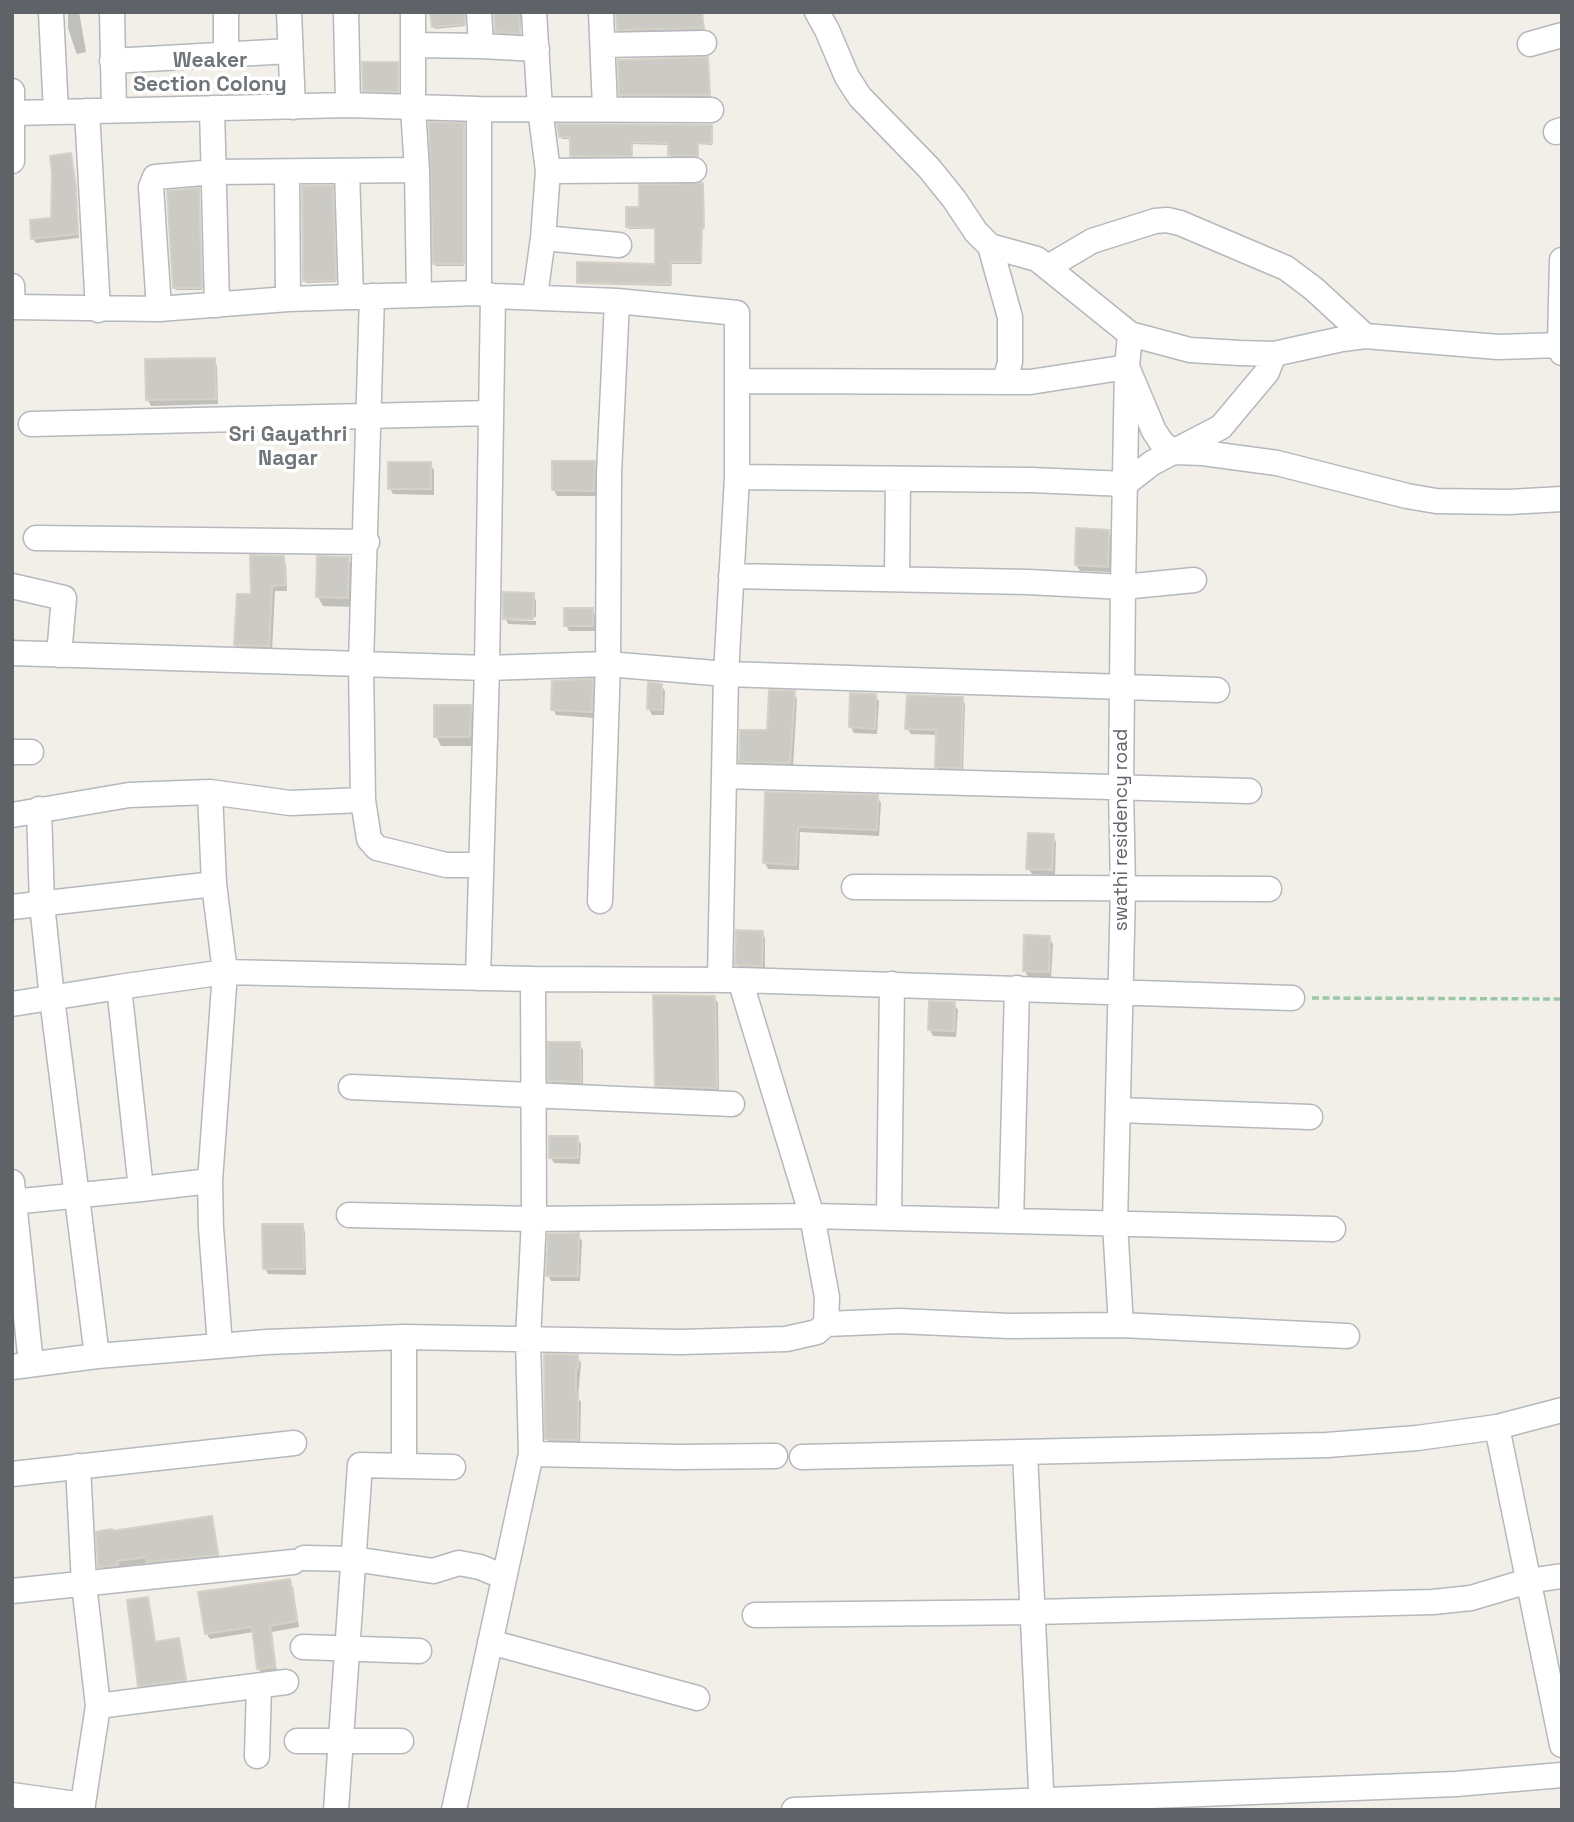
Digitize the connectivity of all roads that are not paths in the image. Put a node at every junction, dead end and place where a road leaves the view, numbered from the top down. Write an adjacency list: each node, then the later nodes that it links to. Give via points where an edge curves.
1 (51, 12): 32 (street)
2 (112, 12): 20 (street)
3 (226, 12): 19 (street)
4 (289, 12): 18 (street)
5 (346, 12): 22 (street)
6 (414, 12): 14 (street)
7 (479, 12): 15 (street)
8 (534, 12): 17 (street)
9 (601, 12): 16 (street)
10 (817, 12): 42 (street, via 860,97 929,168)
11 (1562, 35): 13 (street)
12 (704, 43): 16 (street)
13 (1530, 44)
14 (414, 45): 15 (street); 25 (street)
15 (481, 46): 17 (street)
16 (603, 46): 28 (street)
17 (537, 49): 27 (street)
18 (290, 51): 19 (street); 23 (street)
19 (226, 55): 20 (street)
20 (112, 61): 29 (street)
21 (13, 102): 32 (street); 33 (street)
22 (348, 105): 23 (street); 25 (street)
23 (293, 107): 24 (street)
24 (212, 108): 29 (street); 38 (street)
25 (413, 108): 26 (street); 34 (street)
26 (479, 109): 27 (street); 46 (street)
27 (540, 109): 28 (street); 37 (street)
28 (605, 109): 30 (street)
29 (114, 110): 31 (street)
30 (711, 110)
31 (87, 111): 32 (street); 54 (street)
32 (56, 112)
33 (12, 161)
34 (417, 170): 36 (street); 47 (street)
35 (694, 170): 37 (street)
36 (347, 171): 39 (street); 48 (street)
37 (548, 171): 40 (street)
38 (215, 172): 39 (street); 52 (street); 53 (street, via 160,176 152,181)
39 (287, 172): 50 (street)
40 (543, 238): 41 (street); 49 (street)
41 (619, 245)
42 (990, 246): 44 (street, via 1020,253); 61 (street, via 1010,317 1010,362)
43 (1562, 260): 57 (street)
44 (1048, 267): 55 (street); 56 (street, via 1092,241 1167,220 1286,268)
45 (12, 286): 54 (street, via 13,307)
46 (486, 294): 47 (street); 49 (street); 62 (street)
47 (419, 295): 48 (street)
48 (361, 296): 50 (street); 63 (street)
49 (535, 296): 51 (street)
50 (288, 299): 52 (street)
51 (617, 300): 60 (street, via 737,313); 80 (street, via 609,474)
52 (217, 305): 53 (street)
53 (159, 309): 54 (street)
54 (98, 310)
55 (1130, 334): 58 (street, via 1190,350); 59 (street, swathi residency road)
56 (1365, 336): 57 (street); 58 (street)
57 (1561, 349)
58 (1274, 354): 65 (street, via 1267,372 1221,427)
59 (1127, 367): 61 (street); 65 (street, via 1154,431); 68 (street, swathi residency road)
60 (738, 381): 61 (street); 66 (street)
61 (1004, 382)
62 (490, 413): 63 (street); 81 (street)
63 (367, 416): 64 (street); 71 (street)
64 (31, 424)
65 (1174, 452): 68 (street); 69 (street, via 1277,463 1436,500)
66 (737, 477): 67 (street); 72 (street)
67 (898, 478): 68 (street); 73 (street)
68 (1125, 484): 76 (street, swathi residency road)
69 (1562, 499)
70 (36, 537): 71 (street)
71 (366, 542): 79 (street)
72 (732, 576): 73 (street); 82 (street)
73 (897, 579): 76 (street)
74 (1194, 580): 76 (street)
75 (12, 586): 78 (street, via 64,598)
76 (1123, 587): 83 (street, swathi residency road)
77 (12, 653): 78 (street)
78 (59, 655): 79 (street)
79 (361, 664): 81 (street); 89 (street)
80 (608, 664): 81 (street); 82 (street); 97 (street)
81 (487, 668): 92 (street)
82 (726, 674): 83 (street); 85 (street)
83 (1122, 688): 84 (street); 86 (street, swathi residency road)
84 (1217, 690)
85 (724, 776): 86 (street); 103 (street)
86 (1121, 789): 87 (street); 95 (street, swathi residency road)
87 (1249, 791)
88 (210, 792): 89 (street, via 290,803); 90 (street, via 129,795); 93 (street)
89 (363, 800): 92 (street, via 369,839 377,848 446,864)
90 (39, 809): 91 (street); 98 (street)
91 (12, 815)
92 (481, 865): 101 (street)
93 (214, 884): 98 (street); 100 (street)
94 (854, 887): 95 (street)
95 (1123, 888): 96 (street); 107 (street, swathi residency road)
96 (1269, 889)
97 (600, 901)
98 (42, 904): 99 (street); 108 (street)
99 (12, 907)
100 (225, 972): 101 (street); 105 (street); 116 (street)
101 (478, 978): 102 (street)
102 (533, 979): 103 (street); 112 (street)
103 (730, 979): 104 (street); 121 (street)
104 (892, 984): 106 (street); 122 (street)
105 (119, 987): 108 (street); 117 (street)
106 (1017, 988): 107 (street); 124 (street)
107 (1121, 992): 109 (street); 114 (street, swathi residency road)
108 (52, 998): 110 (street); 119 (street)
109 (1292, 998)
110 (12, 1003)
111 (351, 1087): 112 (street)
112 (533, 1097): 113 (street); 123 (street)
113 (732, 1104)
114 (1118, 1110): 115 (street); 125 (street, swathi residency road)
115 (1310, 1117)
116 (210, 1181): 117 (street); 132 (street)
117 (141, 1189): 119 (street)
118 (13, 1195): 119 (street); 134 (street)
119 (78, 1196): 133 (street)
120 (349, 1215): 123 (street)
121 (812, 1216): 122 (street); 123 (street); 127 (street, via 827,1297)
122 (889, 1217): 124 (street)
123 (534, 1219): 131 (street)
124 (1011, 1222): 125 (street)
125 (1115, 1224): 126 (street); 128 (street, swathi residency road)
126 (1333, 1229)
127 (826, 1324): 128 (street); 131 (street, via 817,1332 786,1339)
128 (1121, 1325): 129 (street)
129 (1347, 1336)
130 (404, 1338): 131 (street); 132 (street); 143 (street)
131 (528, 1339): 139 (street)
132 (220, 1345): 133 (street)
133 (97, 1356): 134 (street)
134 (22, 1366)
135 (1562, 1410): 136 (street)
136 (1497, 1427): 138 (street, via 1327,1446); 149 (street)
137 (294, 1443): 142 (street)
138 (1025, 1453): 141 (street); 152 (street)
139 (531, 1454): 140 (street); 148 (street)
140 (775, 1456)
141 (802, 1457)
142 (78, 1466): 145 (street); 150 (street)
143 (404, 1466): 144 (street); 146 (street, via 360,1465)
144 (453, 1467)
145 (12, 1474)
146 (354, 1559): 148 (street, via 433,1571 459,1563); 150 (street, via 299,1560); 156 (street)
147 (1562, 1576): 149 (street)
148 (504, 1577): 154 (street)
149 (1528, 1581): 152 (street, via 1471,1598 1433,1602); 165 (street)
150 (84, 1584): 151 (street); 161 (street)
151 (12, 1591)
152 (1034, 1612): 153 (street); 169 (street)
153 (755, 1615)
154 (490, 1642): 160 (street); 172 (street)
155 (303, 1647): 156 (street)
156 (348, 1649): 157 (street); 163 (street)
157 (419, 1651)
158 (286, 1682): 159 (street)
159 (259, 1686): 161 (street); 166 (street)
160 (697, 1698)
161 (98, 1706): 170 (street)
162 (296, 1741): 163 (street)
163 (342, 1741): 164 (street); 171 (street)
164 (401, 1741)
165 (1562, 1745)
166 (257, 1756)
167 (1562, 1775): 169 (street)
168 (12, 1795): 170 (street)
169 (1042, 1805): 173 (street)
170 (83, 1807)
171 (336, 1810)
172 (454, 1810)
173 (794, 1810)

